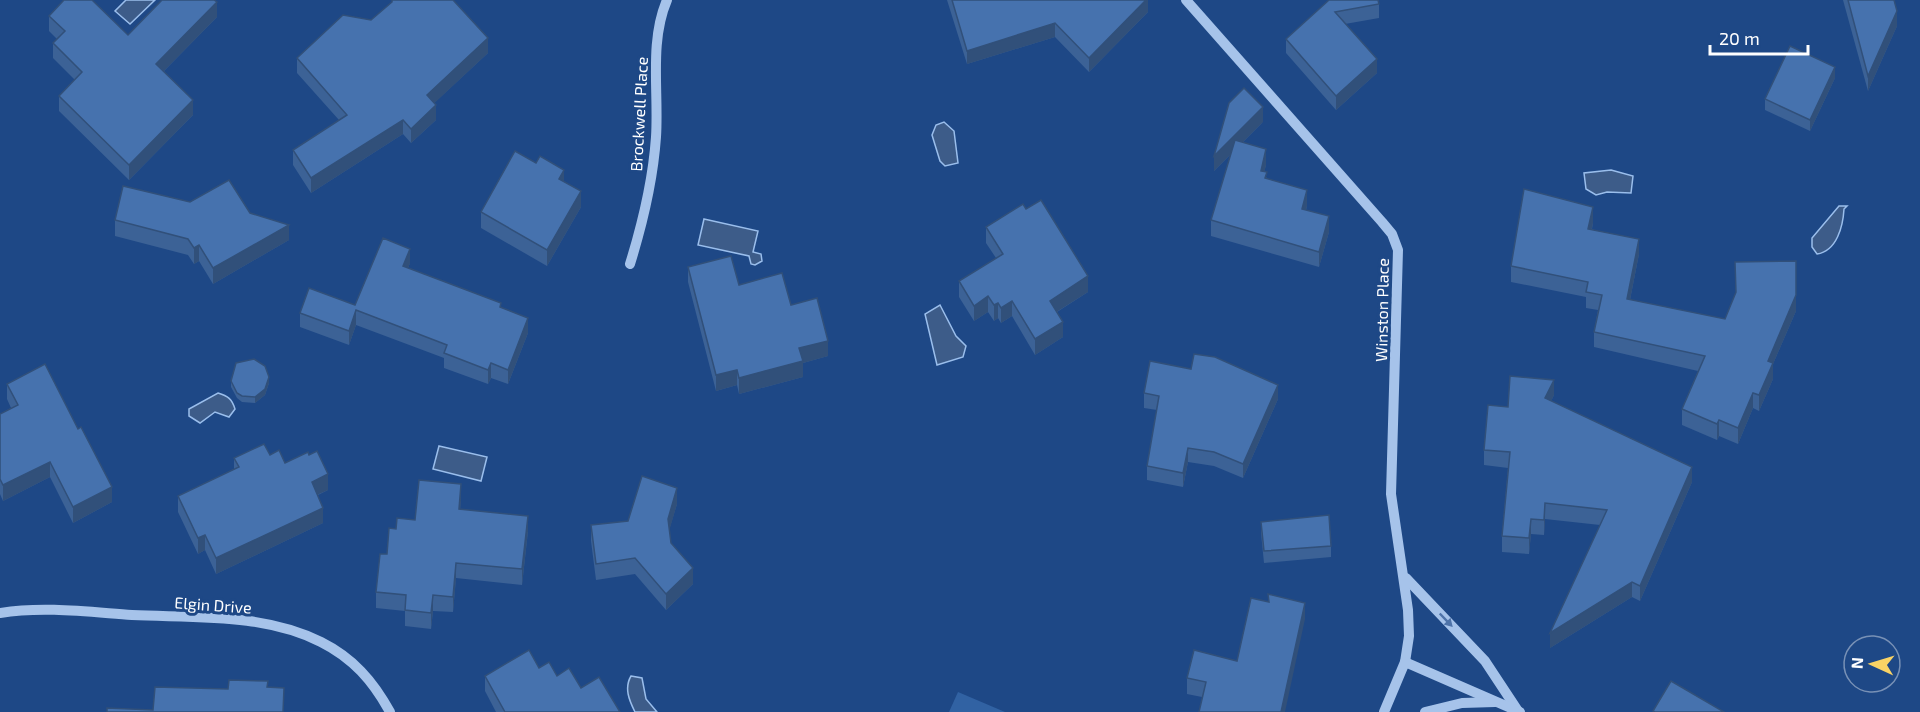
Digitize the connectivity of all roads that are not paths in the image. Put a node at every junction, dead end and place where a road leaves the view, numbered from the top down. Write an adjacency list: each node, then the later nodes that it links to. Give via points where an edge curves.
1 (668, 0): 3 (street, Brockwell Place, via 658,25 658,110 650,185)
2 (1186, 0): 4 (street, Winston Place, via 1392,234 1398,250 1391,494)
3 (630, 264)
4 (1406, 578): 6 (street, Winston Place, via 1409,636); 11 (street, one-way to 11, via 1485,661)
5 (0, 613): 8 (street, Elgin Drive, via 60,610 239,621 300,632 344,655 361,669)
6 (1405, 663): 7 (street); 9 (street, Winston Place)
7 (1498, 702): 10 (street, via 1462,703); 11 (street)
8 (390, 712)
9 (1384, 712)
10 (1425, 712)
11 (1519, 712)

